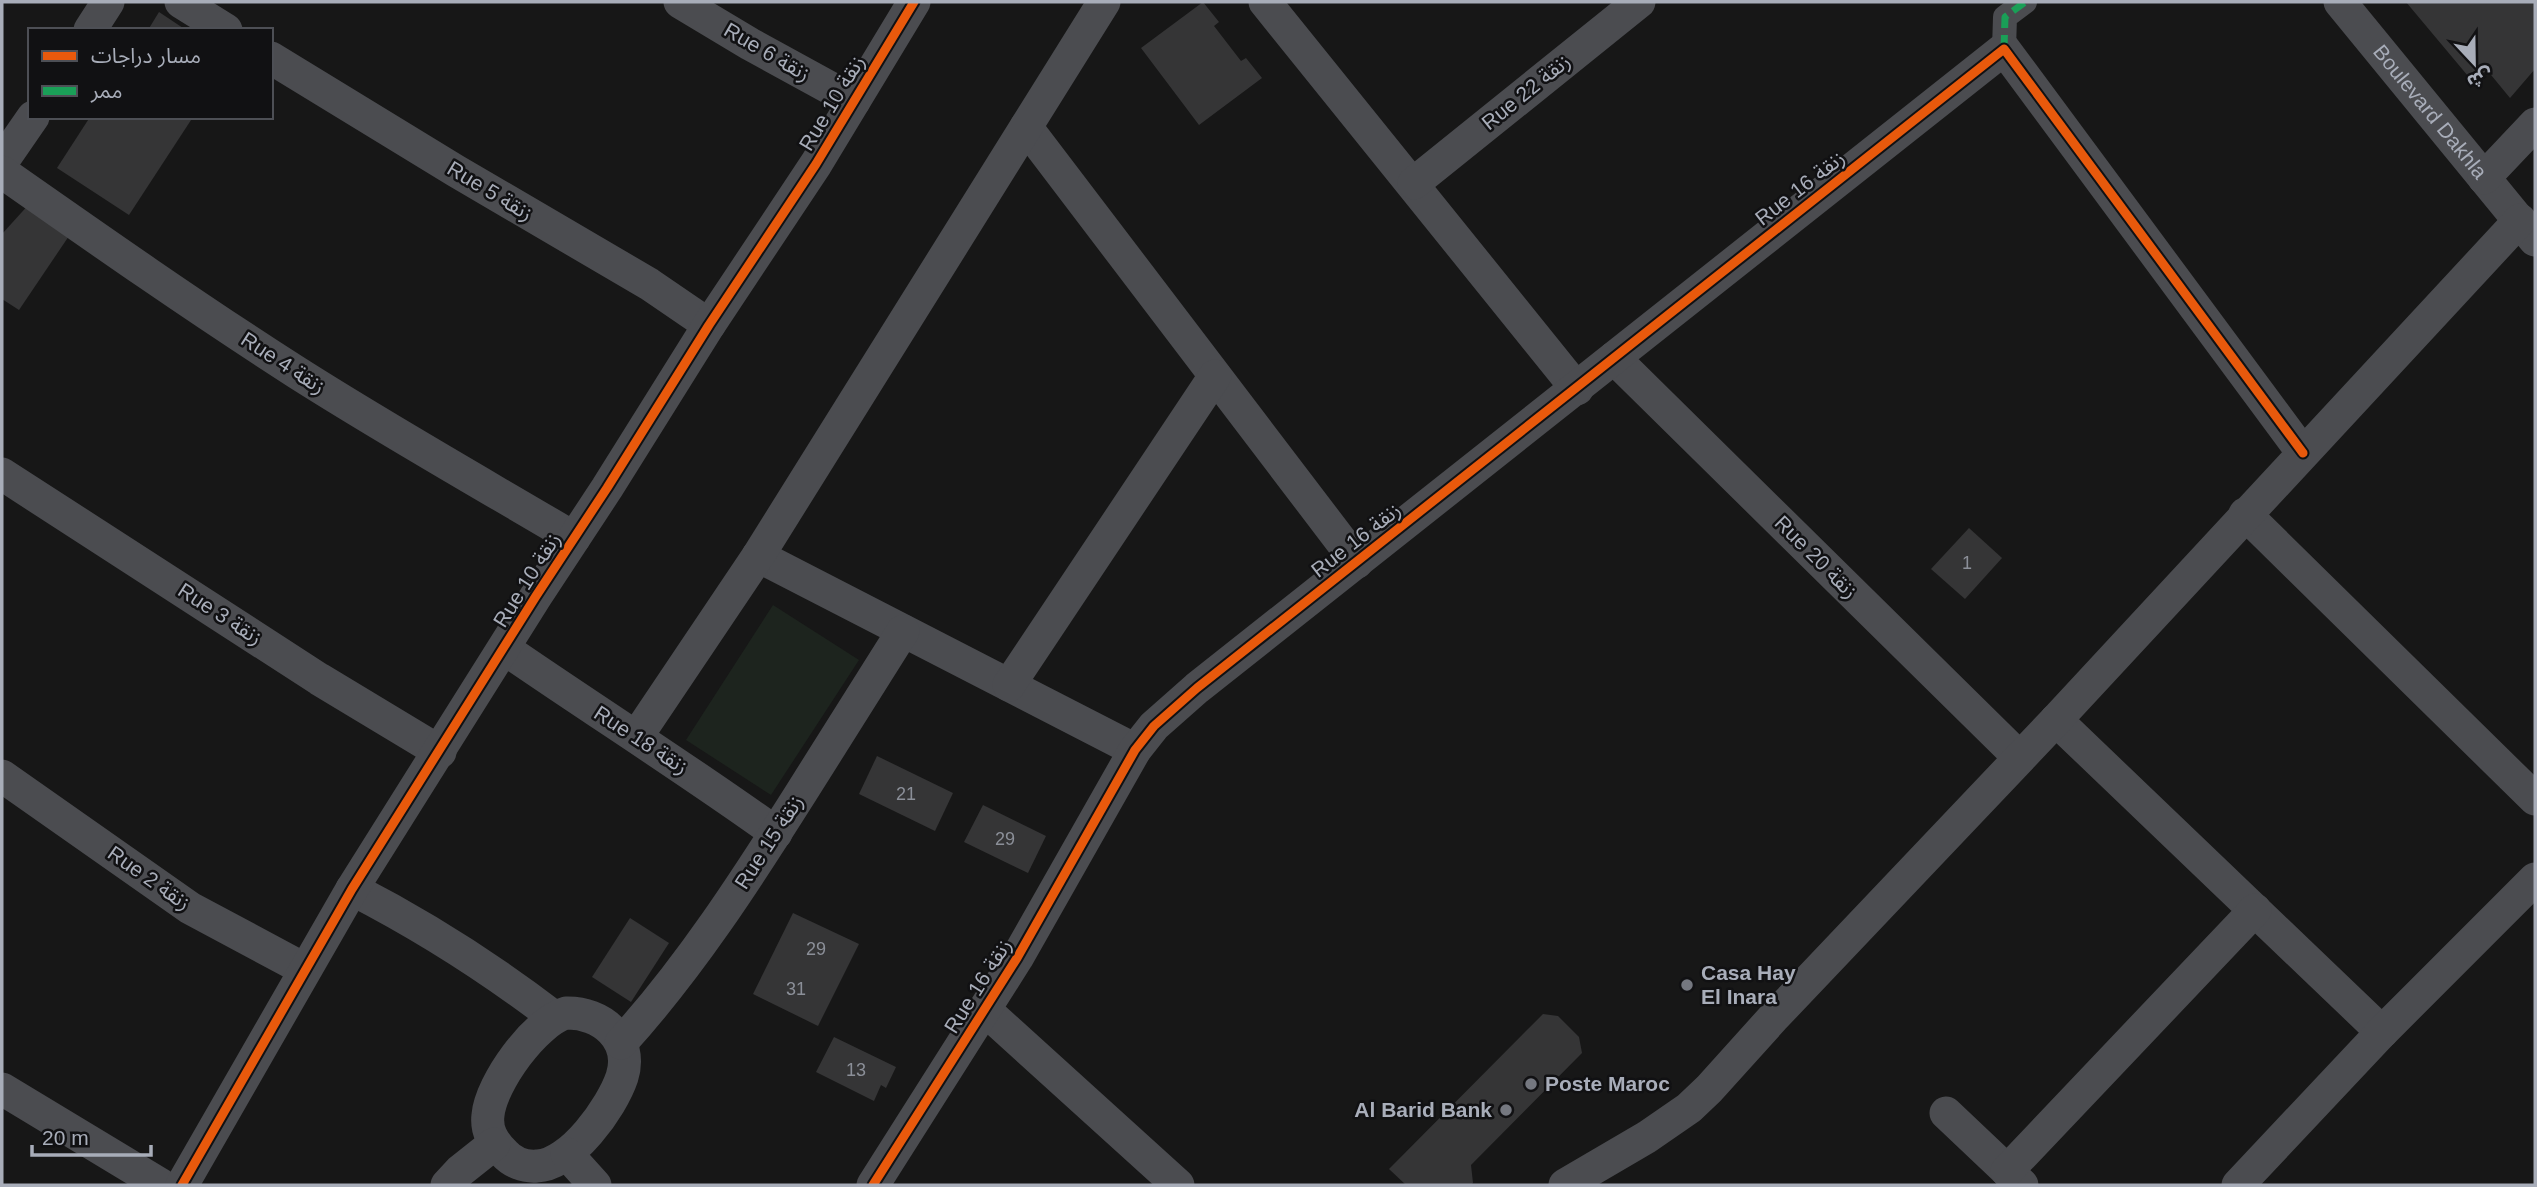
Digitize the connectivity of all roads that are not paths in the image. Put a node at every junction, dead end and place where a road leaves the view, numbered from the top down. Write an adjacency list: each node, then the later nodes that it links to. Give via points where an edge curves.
1 (108, 2): 10 (street)
2 (181, 2): 11 (street)
3 (680, 2): 14 (street, Rue 6 زنقة)
4 (914, 2): 14 (street, Rue 10 زنقة)
5 (1104, 2): 17 (street)
6 (1265, 2): 21 (street)
7 (2025, 2): 12 (street, via 2005,17)
8 (2340, 2): 20 (street, Boulevard Dakhla)
9 (1626, 6): 21 (street, Rue 22 زنقة)
10 (91, 28)
11 (223, 28)
12 (2004, 49): 24 (street, Rue 16 زنقة); 27 (street)
13 (273, 59): 23 (street, Rue 5 زنقة, via 649,284)
14 (854, 101): 23 (street, Rue 10 زنقة)
15 (32, 119): 18 (street)
16 (2535, 124): 20 (street)
17 (1026, 127): 25 (street); 31 (street)
18 (2, 162)
19 (2, 172): 30 (street, Rue 4 زنقة, via 286,365)
20 (2484, 178): 22 (street, Boulevard Dakhla)
21 (1414, 183): 26 (street)
22 (2528, 230): 27 (street)
23 (709, 325): 30 (street, Rue 10 زنقة)
24 (1614, 358): 26 (street, Rue 16 زنقة); 40 (street, Rue 20 زنقة)
25 (1215, 376): 32 (street); 35 (street)
26 (1577, 389): 32 (street, Rue 16 زنقة)
27 (2303, 453): 29 (street)
28 (2, 474): 39 (street, Rue 3 زنقة)
29 (2245, 514): 36 (street); 42 (street)
30 (574, 538): 34 (street, Rue 10 زنقة)
31 (758, 556): 33 (street); 37 (street)
32 (1357, 562): 38 (street, Rue 16 زنقة, via 1197,688 1154,726)
33 (903, 631): 35 (street); 43 (street, Rue 15 زنقة)
34 (505, 649): 37 (street, Rue 18 زنقة); 39 (street, Rue 10 زنقة)
35 (1009, 685): 38 (street)
36 (2056, 720): 40 (street); 46 (street)
37 (637, 736): 43 (street, Rue 18 زنقة)
38 (1135, 750): 48 (street, Rue 16 زنقة)
39 (440, 752): 45 (street, Rue 10 زنقة)
40 (2019, 757): 57 (street, via 1709,1089 1689,1108)
41 (2, 776): 47 (street, Rue 2 زنقة, via 190,908)
42 (2535, 799)
43 (776, 833): 51 (street, Rue 15 زنقة, via 671,985)
44 (2535, 879): 50 (street)
45 (352, 889): 47 (street, Rue 10 زنقة); 49 (street, via 433,932)
46 (2255, 910): 50 (street); 56 (street)
47 (304, 969): 59 (street, Rue 10 زنقة)
48 (985, 1010): 62 (street, Rue 16 زنقة); 63 (street)
49 (554, 1017): 51 (street, via 581,1013 596,1017); 54 (street, via 523,1048 493,1097 488,1116)
50 (2382, 1032): 64 (street)
51 (621, 1043): 55 (street, via 622,1076 611,1099)
52 (2, 1089): 58 (street)
53 (1946, 1113): 56 (street)
54 (494, 1144): 55 (street, via 510,1160 524,1165 555,1162); 60 (street)
55 (567, 1153): 61 (street)
56 (2014, 1178)
57 (1582, 1181)
58 (161, 1185)
59 (182, 1185)
60 (447, 1185)
61 (596, 1185)
62 (873, 1185)
63 (1178, 1185)
64 (2238, 1185)

